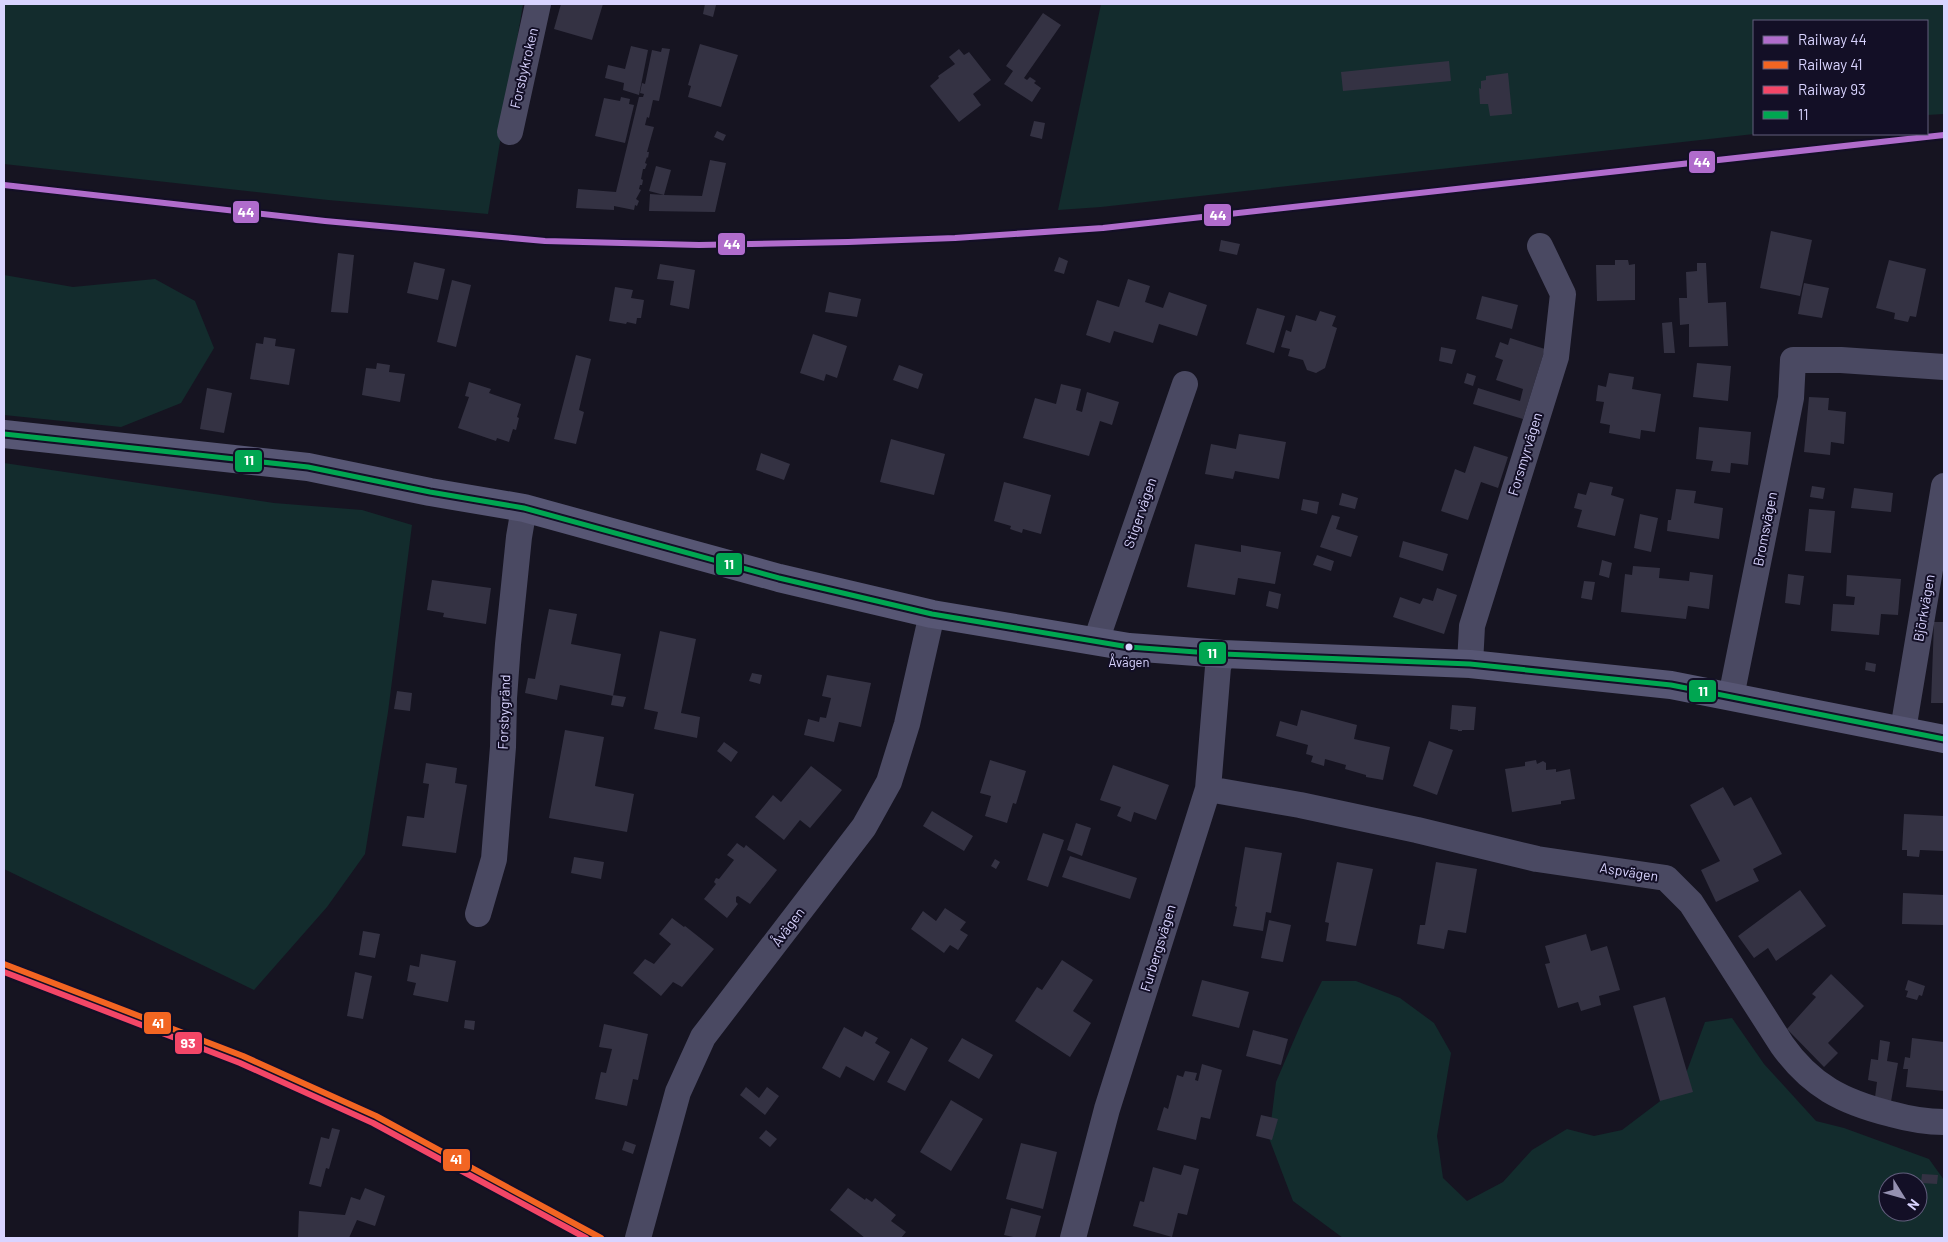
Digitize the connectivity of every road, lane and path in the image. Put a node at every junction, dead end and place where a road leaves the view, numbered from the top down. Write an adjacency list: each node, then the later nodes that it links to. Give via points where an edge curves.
1 (538, 4): 2 (street, Forsbykroken)
2 (510, 132)
3 (1540, 246): 12 (street, Forsmyrvägen, via 1563,294 1556,357 1472,626)
4 (1944, 367): 13 (street, Bromsvägen, via 1793,360 1791,398)
5 (1185, 384): 10 (street, Stigervägen)
6 (4, 434): 8 (street, via 308,467)
7 (1944, 486): 14 (street, Björkvägen)
8 (524, 508): 9 (street, via 779,578); 17 (street, Forsbygränd, via 508,644 494,860)
9 (932, 614): 10 (street); 19 (street, Åvägen, via 889,782 864,827 703,1037 678,1092)
10 (1096, 641): 11 (street, via 1129,647)
11 (1223, 654): 12 (street); 16 (street, Furbergsvägen, via 1218,667)
12 (1470, 664): 13 (street, via 1671,685)
13 (1731, 697): 14 (street)
14 (1903, 730): 15 (street)
15 (1944, 739)
16 (1208, 789): 18 (street, Aspvägen, via 1398,826 1537,859 1666,878 1691,903 1782,1045 1810,1078 1855,1104 1922,1122); 20 (street, Furbergsvägen, via 1108,1109)
17 (478, 914)
18 (1944, 1122)
19 (638, 1238)
20 (1073, 1238)

